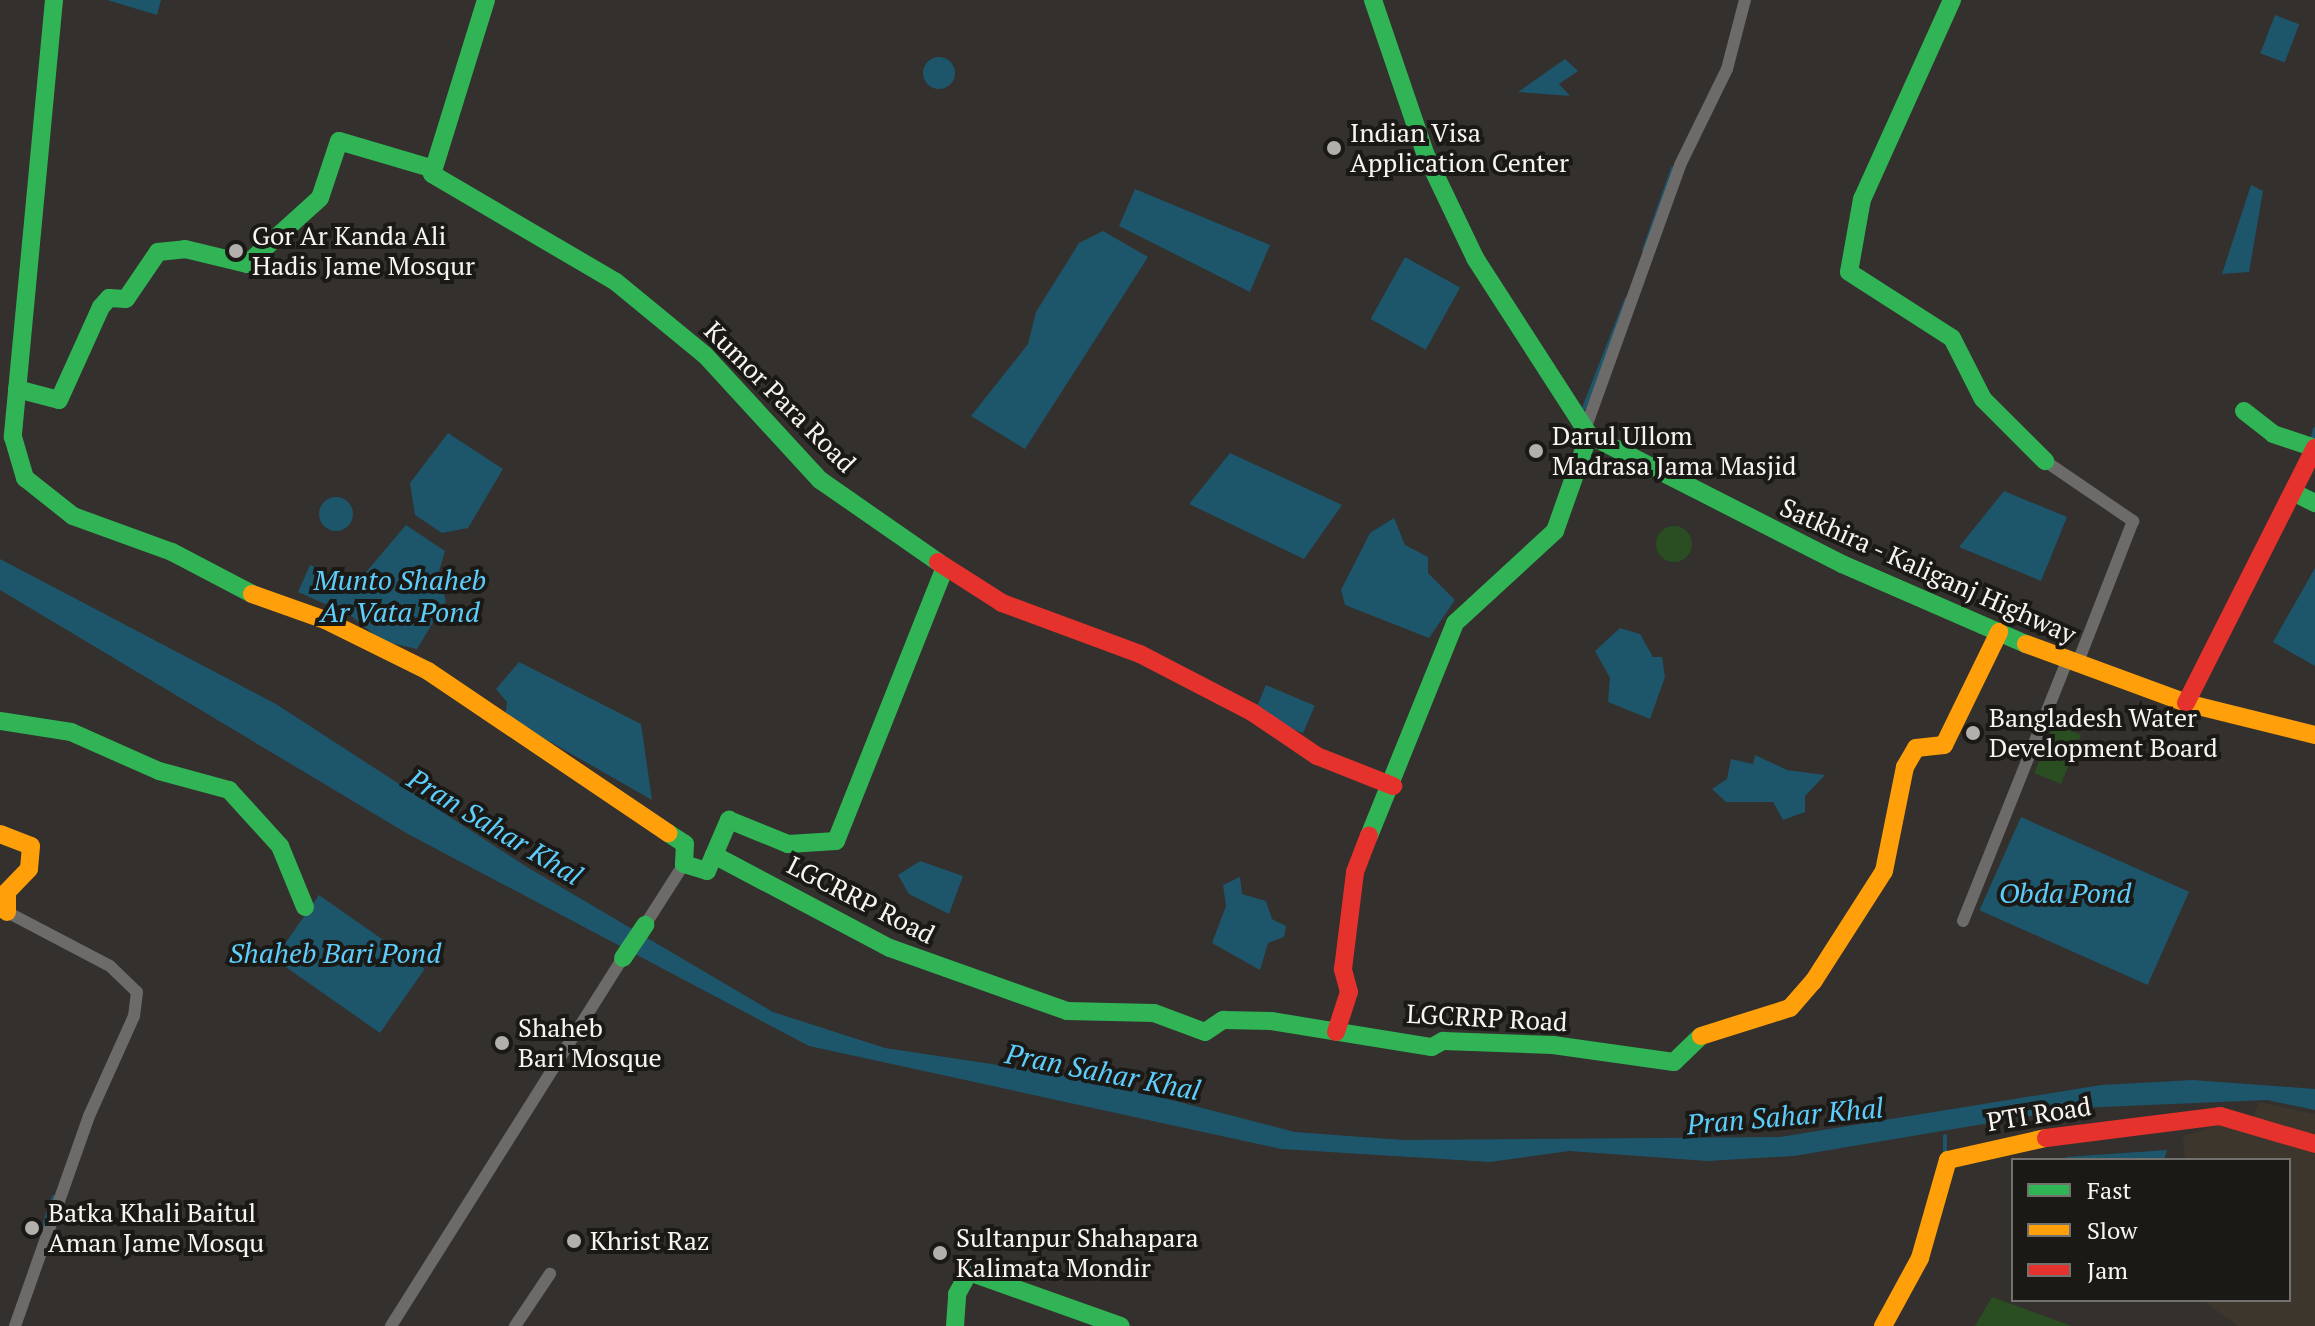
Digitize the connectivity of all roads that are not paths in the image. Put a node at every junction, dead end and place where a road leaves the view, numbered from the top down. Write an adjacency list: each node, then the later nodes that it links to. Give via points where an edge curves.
1 (54, 0): 7 (main road)
2 (486, 0): 6 (main road)
3 (1373, 0): 9 (main road, Satkhira - Kaliganj Highway, via 1425,153 1475,258)
4 (1745, 0): 9 (street, via 1585,413)
5 (1952, 0): 11 (main road, via 1862,199 1849,272 1952,338 1983,399)
6 (431, 168): 7 (main road, via 339,141 320,198 247,264 185,249 158,252 126,299 109,298 101,307 59,400); 14 (main road, Kumor Para Road, via 448,186 616,282 705,355 820,480)
7 (17, 389): 23 (main road, via 14,462 58,506 428,671 685,844)
8 (2244, 411): 10 (main road, via 2273,434)
9 (1589, 435): 15 (main road, Satkhira - Kaliganj Highway, via 1763,526); 20 (main road, via 1555,531 1455,623)
10 (2315, 448): 12 (main road)
11 (2045, 461): 16 (street, via 2133,521)
12 (2293, 492): 13 (main road); 17 (main road)
13 (2315, 503)
14 (945, 567): 20 (main road, Kumor Para Road, via 1002,603 1140,654 1252,712 1317,756); 22 (main road, via 846,830 836,841 788,844 729,820)
15 (1999, 632): 16 (main road, Satkhira - Kaliganj Highway); 29 (main road, LGCRRP Road, via 1944,745 1916,748 1884,871 1790,1008 1707,1030 1674,1062 1620,1050 1443,1041 1432,1047)
16 (2072, 663): 17 (main road, Satkhira - Kaliganj Highway); 26 (street)
17 (2186, 703): 19 (main road, Satkhira - Kaliganj Highway)
18 (0, 721): 24 (main road, via 71,732 159,771 229,790 280,846)
19 (2315, 735)
20 (1393, 786): 29 (main road, via 1355,872 1343,969 1349,992)
21 (0, 834): 25 (main road, via 31,846 29,869 7,892)
22 (714, 855): 23 (main road, via 707,871); 29 (main road, LGCRRP Road, via 890,948 1067,1011 1154,1013 1205,1032 1223,1020)
23 (684, 864): 27 (street)
24 (305, 907)
25 (7, 912): 32 (street, via 110,966 137,992 134,1016 89,1116)
26 (1963, 921)
27 (645, 925): 28 (main road)
28 (623, 958): 33 (street)
29 (1336, 1032)
30 (2315, 1144): 37 (main road, PTI Road, via 2220,1116 2185,1126 2007,1141 1948,1160 1920,1258)
31 (550, 1274): 34 (street)
32 (15, 1326)
33 (391, 1326)
34 (515, 1326)
35 (955, 1326): 36 (main road, via 957,1294 969,1272)
36 (1121, 1326)
37 (1883, 1326)

